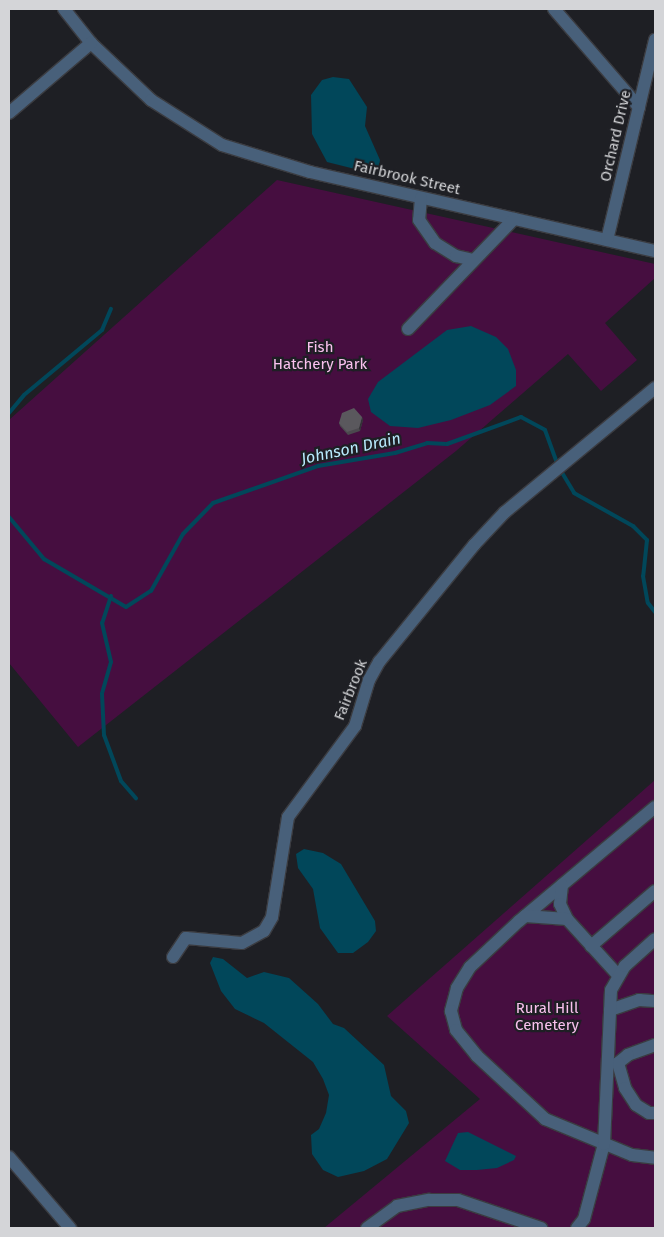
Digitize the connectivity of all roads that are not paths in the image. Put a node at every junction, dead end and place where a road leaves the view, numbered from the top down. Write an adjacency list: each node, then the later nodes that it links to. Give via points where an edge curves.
1 (64, 9): 4 (street, Fairbrook Street)
2 (554, 9): 5 (street)
3 (655, 40): 5 (street, Orchard Drive)
4 (91, 42): 6 (street); 7 (street, Fairbrook Street, via 161,107 222,144 310,172)
5 (639, 107): 9 (street, Orchard Drive)
6 (9, 113)
7 (421, 198): 8 (street, Fairbrook Street); 11 (street, via 420,220 435,243 456,256)
8 (514, 219): 9 (street, Fairbrook Street); 11 (street)
9 (607, 240): 10 (street, Fairbrook Street)
10 (655, 251)
11 (474, 260): 12 (street)
12 (408, 330)
13 (655, 388): 21 (street, Fairbrook, via 505,512 474,545 373,671 355,726 288,817 272,917 264,931 242,943 186,938)
14 (655, 806): 15 (street)
15 (562, 885): 17 (street); 18 (street, via 560,904)
16 (655, 891): 20 (street)
17 (525, 916): 18 (street); 28 (street, via 470,967 457,988 452,1010 456,1030 477,1056 528,1106 545,1119)
18 (567, 919): 20 (street)
19 (655, 940): 22 (street)
20 (591, 946): 22 (street)
21 (173, 957)
22 (618, 975): 24 (street, via 612,990)
23 (653, 998): 24 (street)
24 (610, 1010): 26 (street)
25 (655, 1045): 26 (street)
26 (613, 1061): 27 (street, via 636,1105); 28 (street)
27 (655, 1113)
28 (604, 1144): 30 (street, via 632,1156); 34 (street, via 584,1219)
29 (9, 1157): 31 (street)
30 (655, 1158)
31 (70, 1228)
32 (368, 1228): 33 (street, via 397,1206 429,1200 458,1200)
33 (541, 1228)
34 (577, 1228)

